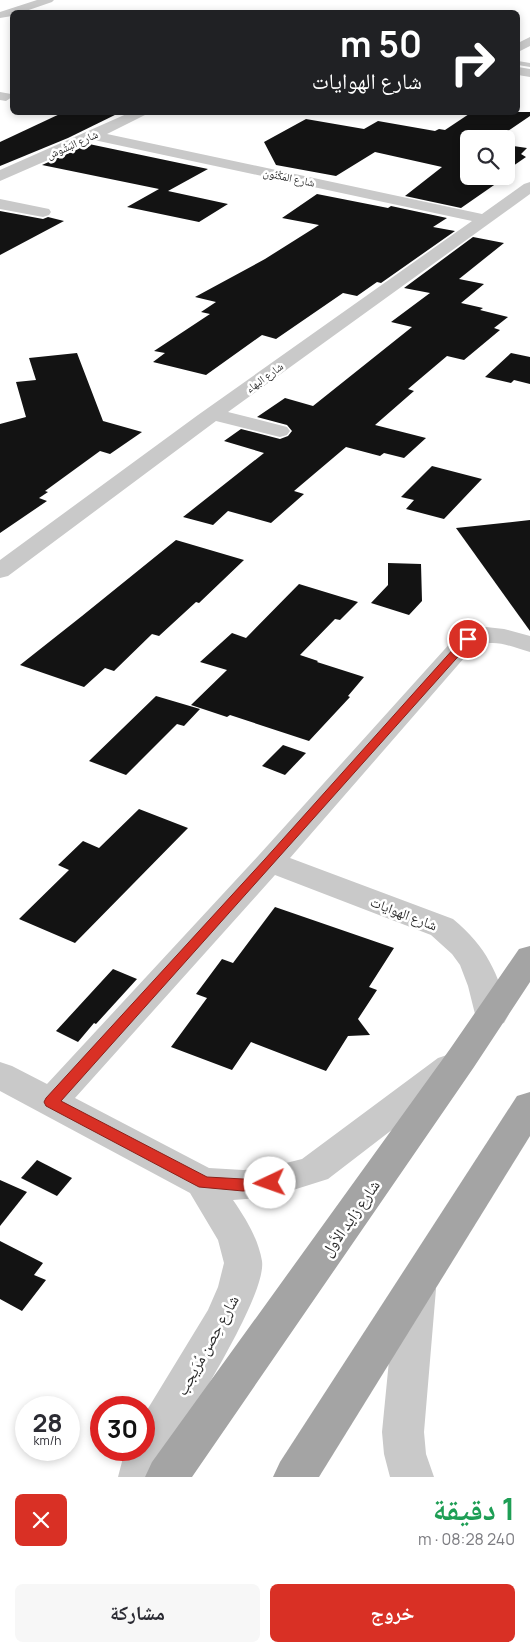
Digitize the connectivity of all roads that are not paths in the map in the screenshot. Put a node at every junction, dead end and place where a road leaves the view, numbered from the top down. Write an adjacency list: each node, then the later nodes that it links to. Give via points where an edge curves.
1 (48, 0): 2 (street)
2 (19, 10)
3 (137, 115): 4 (street, شارع البَشُوش)
4 (93, 135): 5 (street, شارع البَشُوش); 9 (street, شارع المَكْنُون)
5 (0, 176)
6 (530, 187): 9 (street, شارع البهاء)
7 (0, 204): 8 (street)
8 (43, 212)
9 (485, 219): 10 (street, شارع البهاء)
10 (213, 414): 11 (street); 12 (street, شارع البهاء)
11 (280, 431)
12 (0, 571)
13 (530, 644): 14 (street, via 493,634 468,639)
14 (270, 862): 16 (street, شارع الهوايات, via 442,928 471,954 483,977); 19 (street)
15 (530, 957): 16 (main road, شارع زايد الأول)
16 (492, 1014): 17 (main road, شارع زايد الأول)
17 (462, 1058): 21 (street, via 315,1169 270,1183); 24 (main road, شارع زايد الأول)
18 (0, 1075): 19 (street)
19 (51, 1102): 21 (street)
20 (530, 1106): 22 (main road)
21 (205, 1183): 23 (street, شارع حِصن مُرَيجب, via 236,1236 242,1263 238,1287 223,1321 147,1449)
22 (416, 1289): 25 (main road); 26 (street, via 403,1432)
23 (140, 1477)
24 (168, 1477)
25 (295, 1477)
26 (412, 1477)

